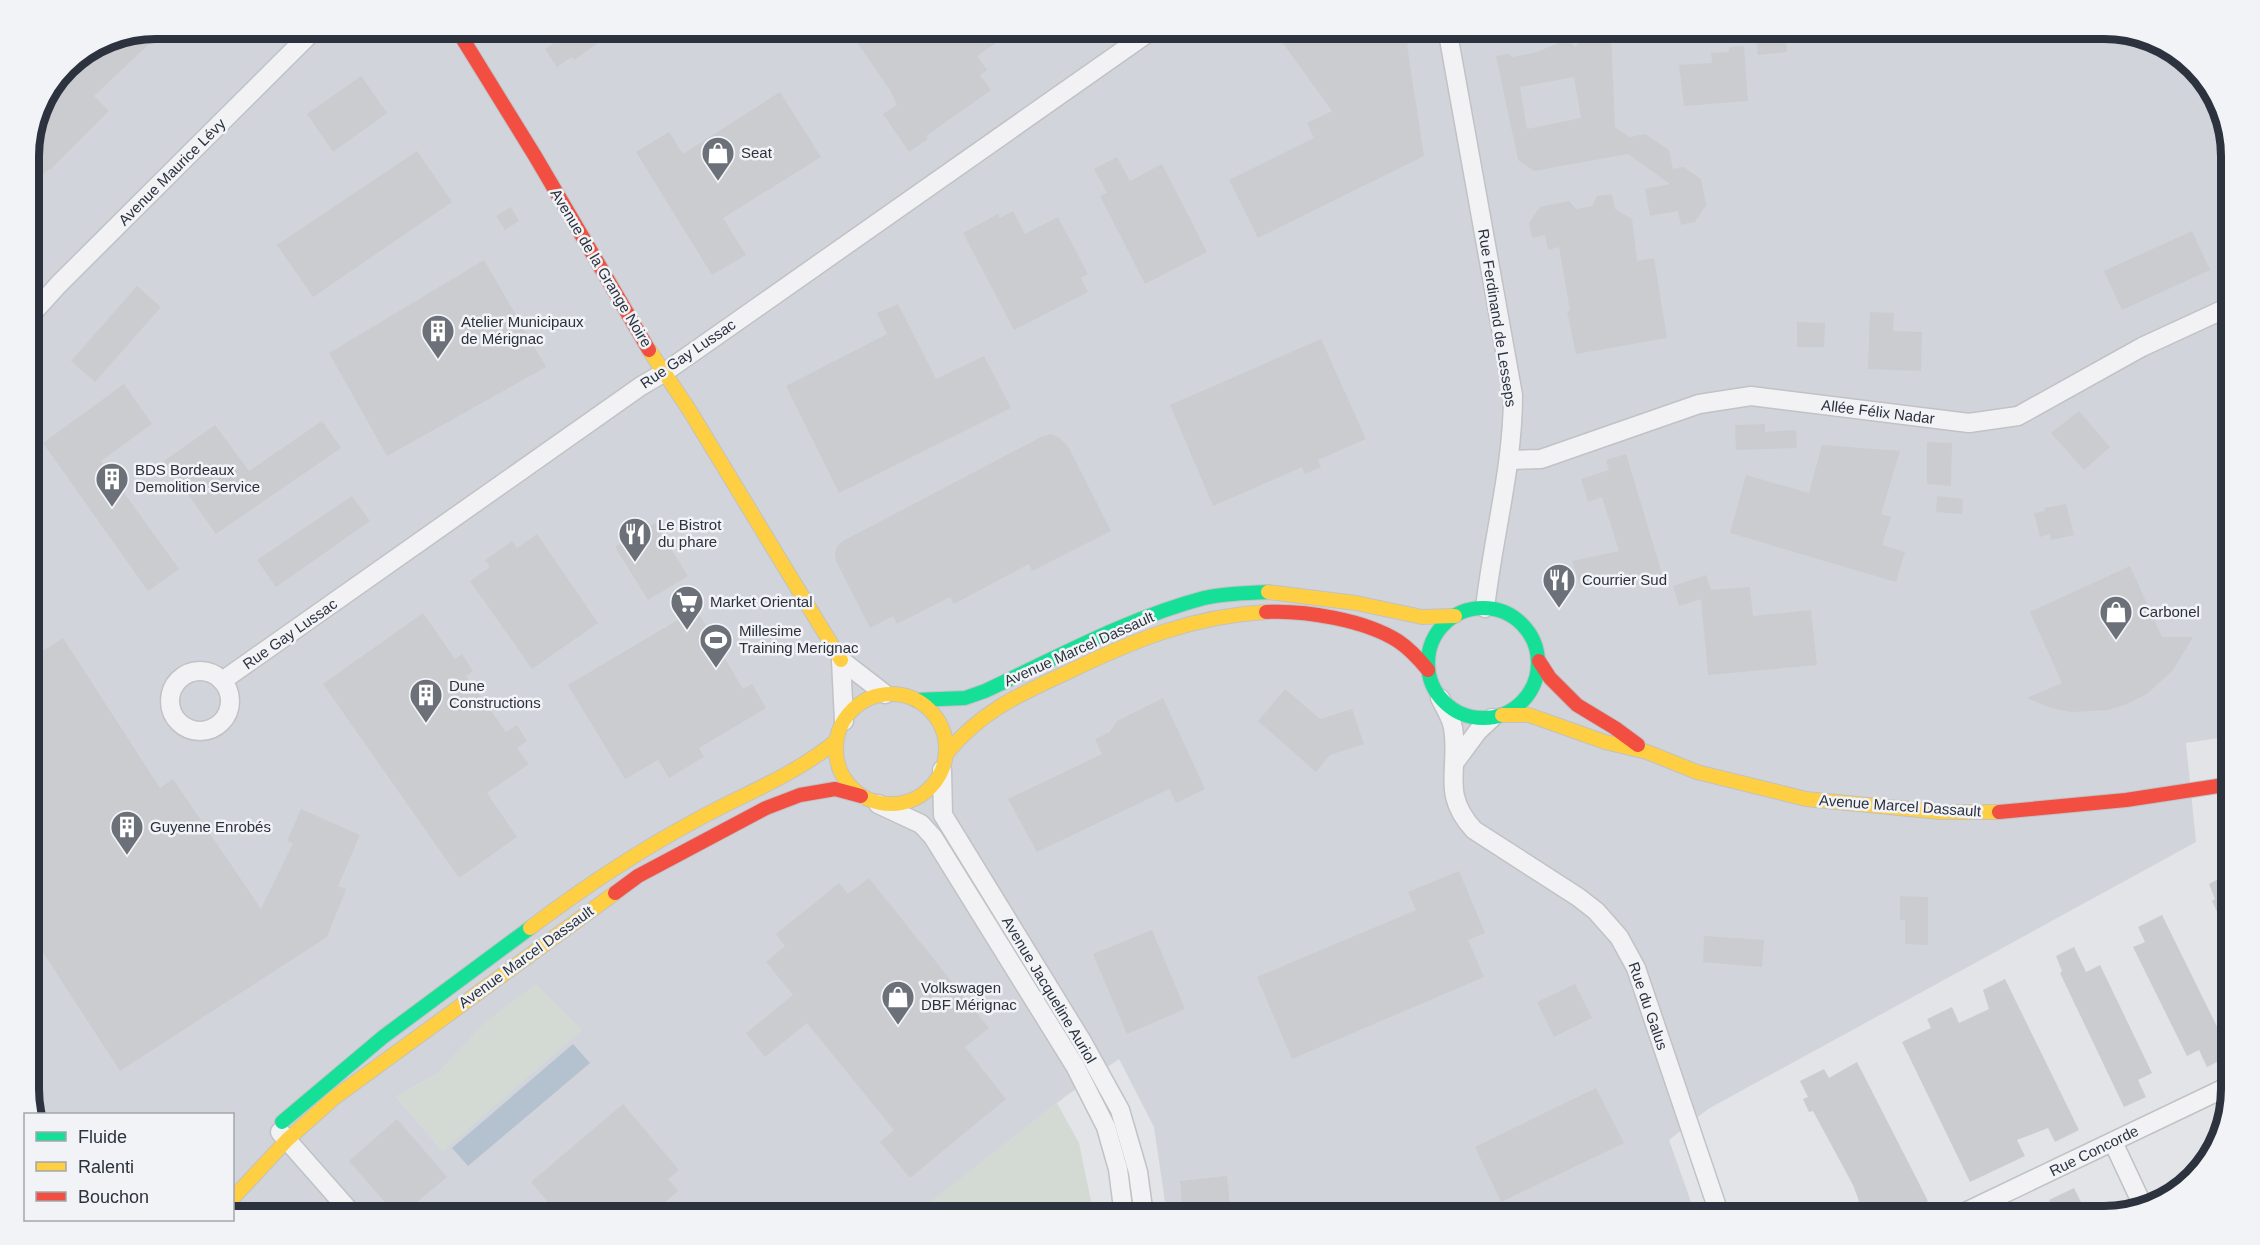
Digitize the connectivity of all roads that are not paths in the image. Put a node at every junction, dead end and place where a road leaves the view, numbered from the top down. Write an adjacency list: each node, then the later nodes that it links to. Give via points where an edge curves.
1 (305, 39): 5 (street, Avenue Maurice Lévy)
2 (463, 39): 7 (main road, Avenue de la Grange Noire)
3 (1139, 39): 7 (street, Rue Gay Lussac)
4 (1449, 39): 8 (street, Rue Ferdinand de Lesseps, via 1513,395)
5 (39, 306)
6 (2221, 311): 8 (street, Allée Félix Nadar, via 2142,347 2018,416 1969,423 1751,396 1699,404 1541,459)
7 (665, 372): 11 (main road, Avenue de la Grange Noire); 14 (street, Rue Gay Lussac)
8 (1509, 460): 9 (street, Rue Ferdinand de Lesseps)
9 (1485, 608): 10 (main road); 12 (main road, via 1516,618 1536,644)
10 (1455, 616): 13 (main road, via 1434,639); 17 (main road, Avenue Marcel Dassault, via 1422,617 1278,592 1225,594 1130,623 965,698)
11 (841, 660): 15 (street, Avenue de la Grange Noire); 19 (street, Avenue de la Grange Noire)
12 (1539, 661): 18 (main road, via 1537,678 1529,694 1518,707); 21 (main road, Avenue Marcel Dassault, via 1577,705)
13 (1428, 670): 16 (main road); 22 (main road, Avenue Marcel Dassault, via 1393,636 1350,622 1252,611 1215,616 1140,639 993,708 958,737)
14 (222, 681)
15 (885, 694): 17 (main road); 19 (main road, via 854,708)
16 (1440, 699): 18 (main road, via 1464,715); 23 (street, Rue du Galus, via 1453,727)
17 (916, 700): 22 (main road, via 939,722 945,738)
18 (1497, 717): 21 (main road, Avenue Marcel Dassault, via 1529,715 1605,742); 23 (street, via 1464,746)
19 (844, 721): 20 (main road)
20 (836, 741): 25 (main road, via 840,772); 28 (main road, Avenue Marcel Dassault, via 793,772 675,832 587,887 324,1083)
21 (1647, 752): 24 (main road, Avenue Marcel Dassault, via 1696,772 1806,799 1940,812 2055,808)
22 (944, 762): 26 (main road, via 932,787 916,798 898,805); 34 (street, Avenue Jacqueline Auriol, via 943,815 1120,1110 1138,1172)
23 (1455, 762): 35 (street, Rue du Galus, via 1454,799 1465,821 1596,911 1628,950)
24 (2221, 786)
25 (861, 796): 26 (main road); 28 (main road, Avenue Marcel Dassault, via 835,789 800,795 766,808 638,876 334,1098)
26 (878, 804): 33 (street, Avenue Jacqueline Auriol, via 921,824 933,837 1075,1066 1106,1128 1118,1169)
27 (2221, 1090): 29 (street, Rue Concorde)
28 (277, 1134): 30 (main road, Avenue Marcel Dassault); 32 (street)
29 (2113, 1142): 31 (street); 36 (street, Rue Concorde)
30 (234, 1196)
31 (2140, 1200)
32 (345, 1206)
33 (1123, 1206)
34 (1143, 1206)
35 (1717, 1206)
36 (1978, 1206)

